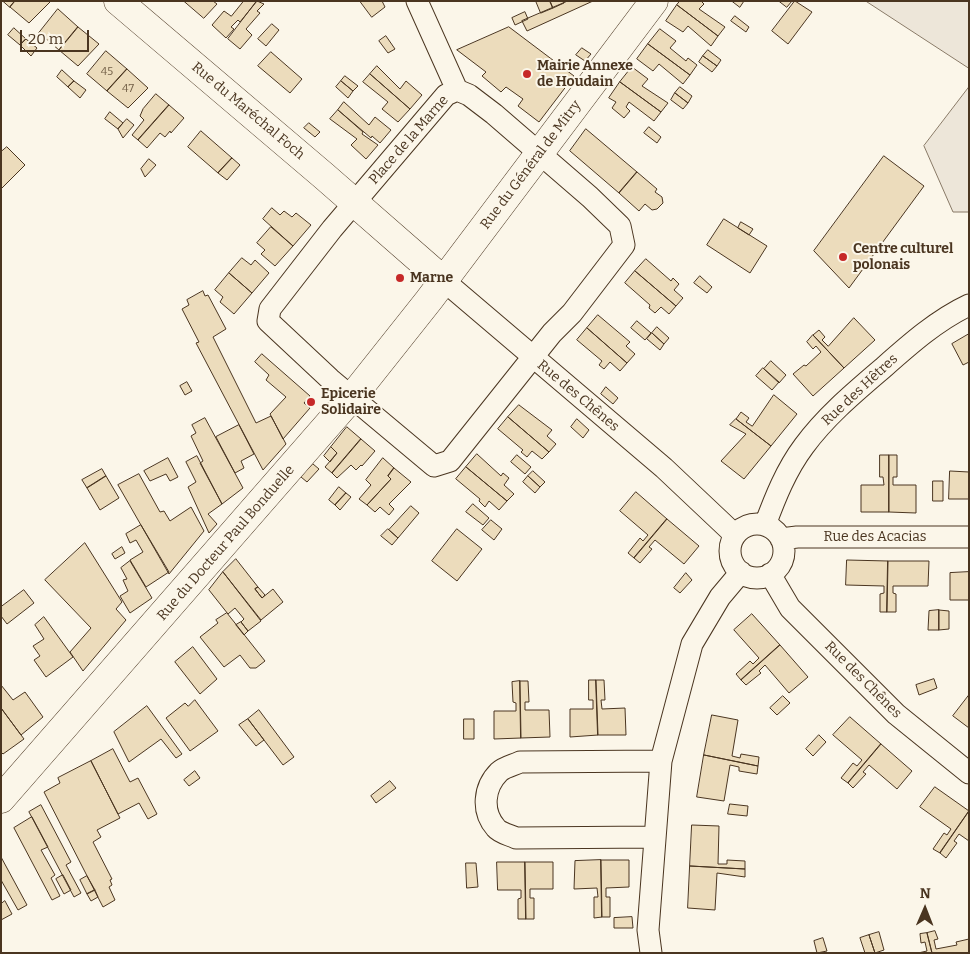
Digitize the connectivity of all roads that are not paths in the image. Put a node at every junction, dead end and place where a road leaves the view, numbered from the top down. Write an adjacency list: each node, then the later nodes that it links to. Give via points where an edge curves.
1 (118, 1): 6 (street, Rue du Maréchal Foch)
2 (417, 1): 4 (street)
3 (654, 1): 5 (street, Rue du Général de Mitry)
4 (457, 90): 5 (street, Place de la Marne, via 469,95); 6 (street, Place de la Marne, via 446,95)
5 (539, 154): 7 (street, Rue du Général de Mitry); 9 (street, Place de la Marne, via 620,226 624,245 572,313)
6 (355, 202): 7 (street, Rue du Maréchal Foch); 10 (street, Place de la Marne, via 270,310 268,321)
7 (443, 280): 9 (street, Rue des Chênes); 10 (street, Rue du Docteur Paul Bonduelle)
8 (969, 305): 11 (street, Rue des Hêtres, via 912,343 838,407 803,447 775,496)
9 (532, 357): 10 (street, Place de la Marne, via 450,460 434,466); 12 (street, Rue des Chênes, via 664,468)
10 (352, 397): 19 (street, Rue du Docteur Paul Bonduelle)
11 (765, 525): 12 (street, via 748,525); 14 (street)
12 (735, 535): 15 (street, via 730,555)
13 (969, 537): 14 (street, Rue des Acacias)
14 (781, 539): 16 (street, via 782,559)
15 (741, 572): 16 (street, via 755,578); 17 (street, via 720,597 692,644)
16 (770, 574): 18 (street, Rue des Chênes, via 790,608 896,714)
17 (661, 761): 20 (street); 20 (street, via 520,762 500,771 489,788 485,804 496,829 516,838)
18 (969, 773)
19 (1, 799)
20 (654, 837): 21 (street, via 648,930)
21 (651, 953)

